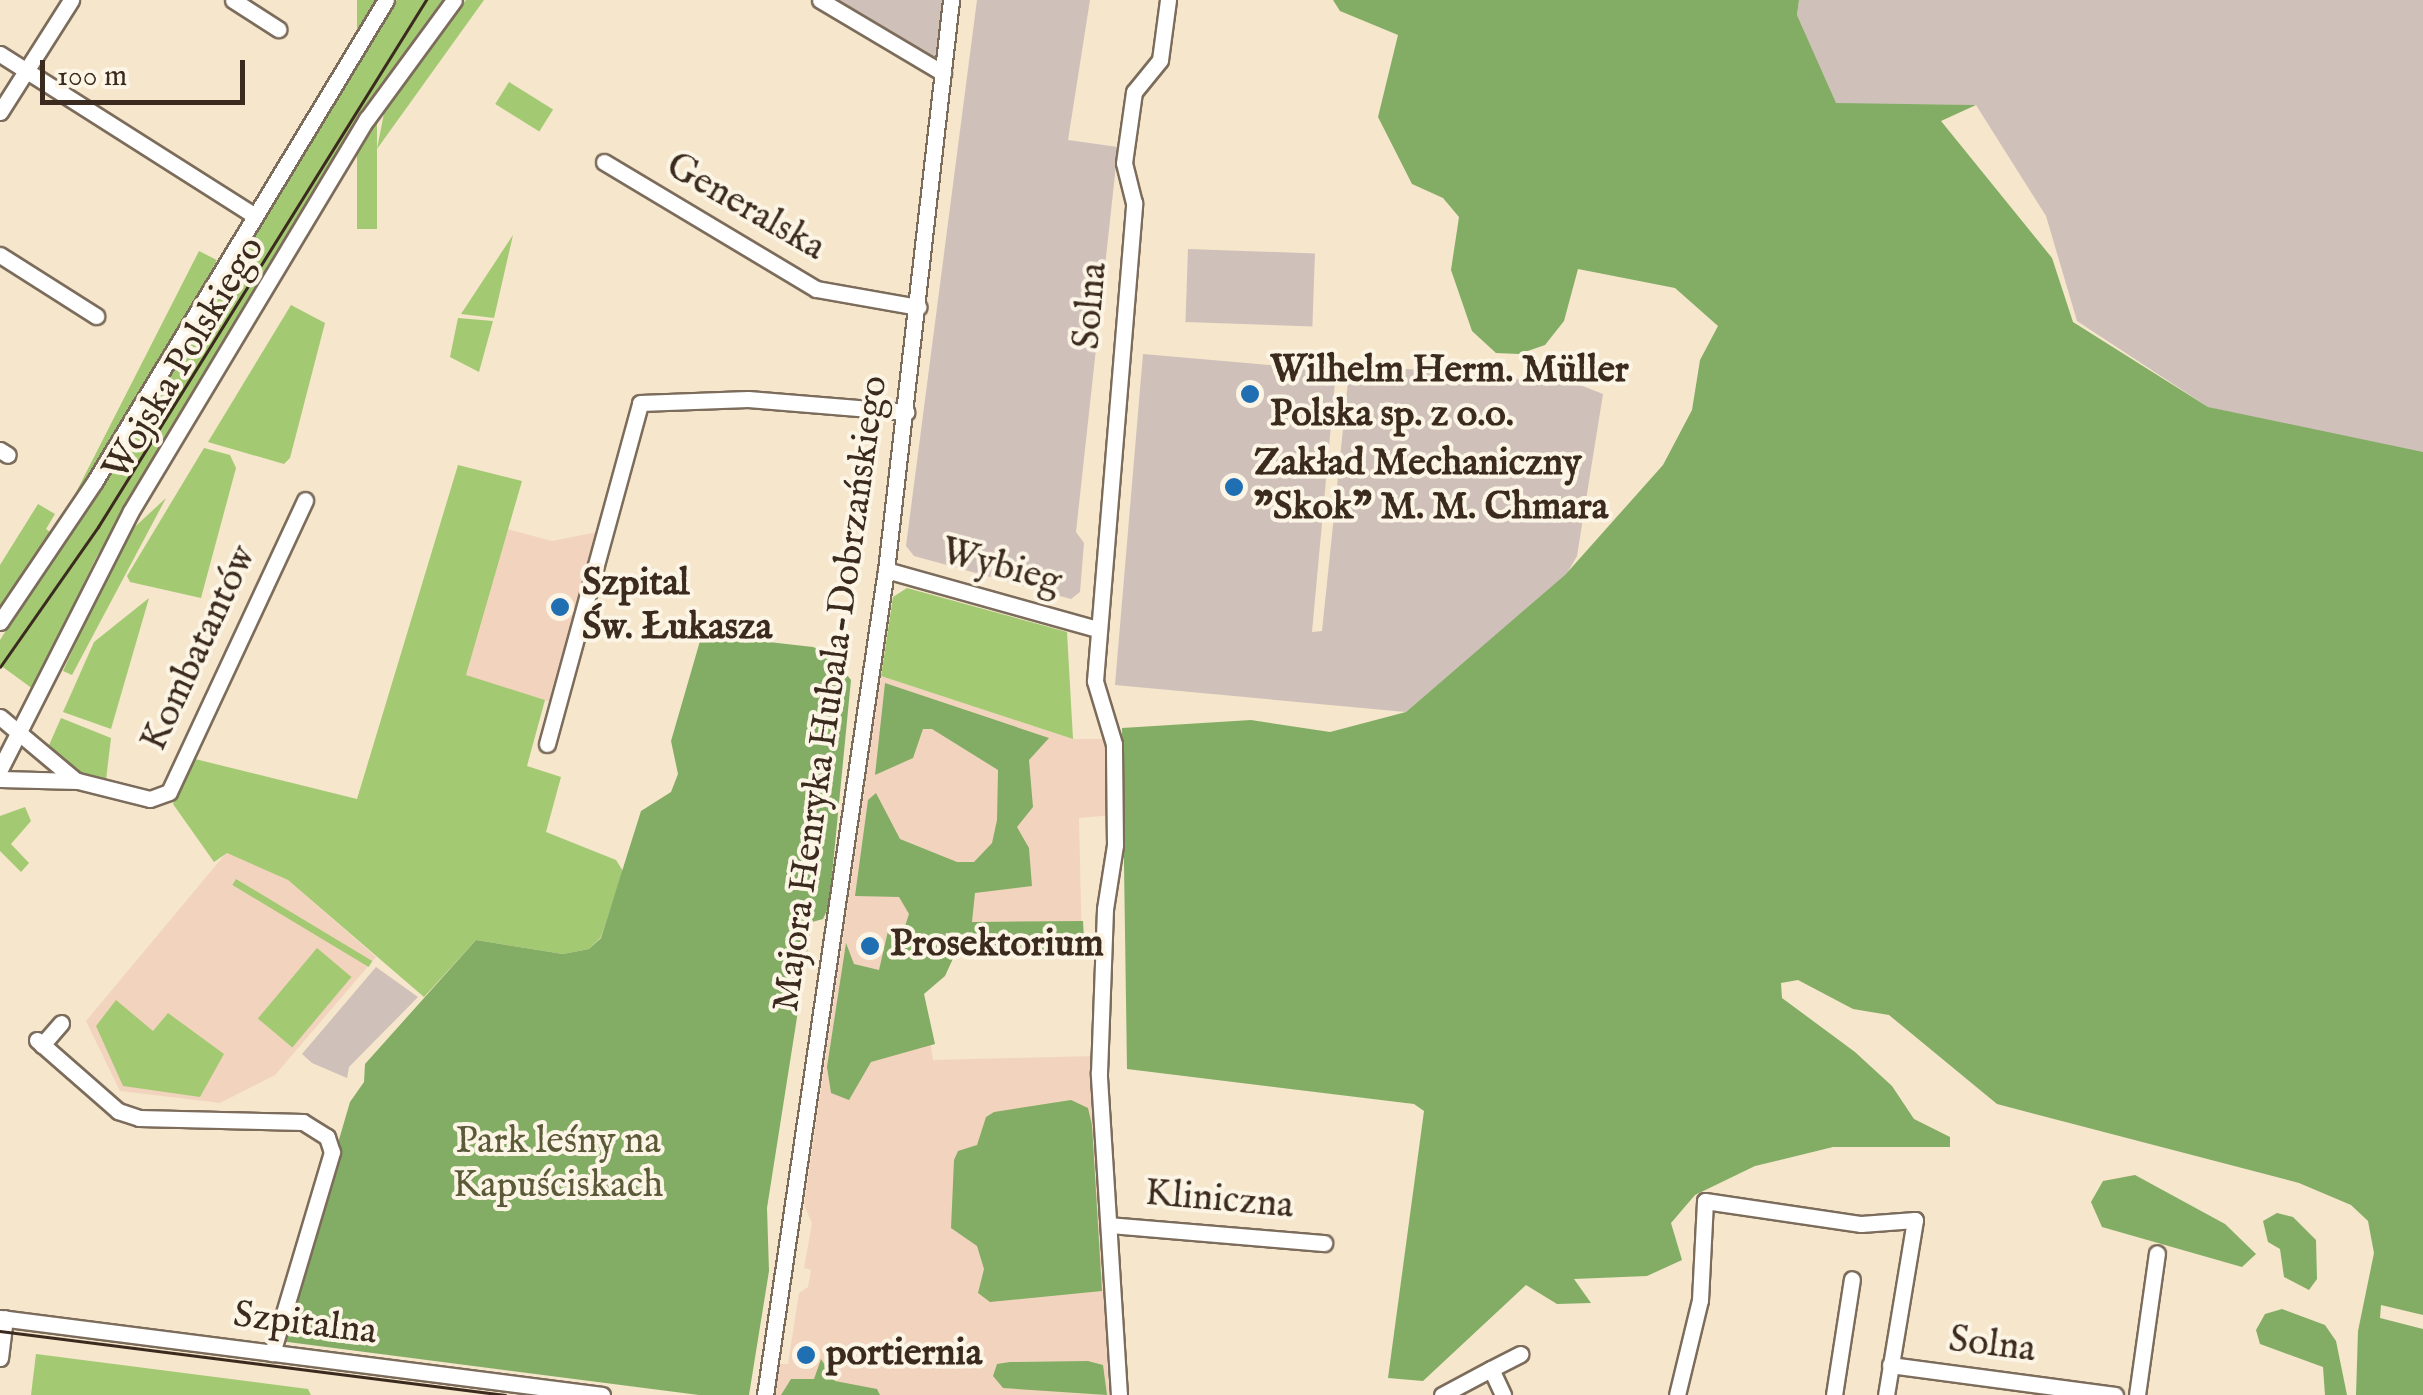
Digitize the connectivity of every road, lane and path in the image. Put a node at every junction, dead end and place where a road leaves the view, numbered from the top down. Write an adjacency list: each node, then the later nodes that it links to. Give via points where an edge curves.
1 (71, 0): 10 (street)
2 (233, 0): 8 (street)
3 (386, 0): 14 (street, Wojska Polskiego)
4 (454, 0): 24 (street, Wojska Polskiego, via 367,119 131,511)
5 (820, 0): 11 (street)
6 (951, 0): 11 (street, Majora Henryka Hubala-Dobrzańskiego)
7 (1168, 0): 22 (street, Solna, via 1160,60 1134,92 1124,163 1134,203)
8 (278, 29)
9 (0, 54): 10 (street)
10 (26, 70): 12 (street); 14 (street)
11 (943, 74): 16 (street, Majora Henryka Hubala-Dobrzańskiego)
12 (0, 112)
13 (604, 162): 16 (street, Generalska, via 816,289)
14 (255, 216): 21 (street, Wojska Polskiego)
15 (0, 255): 17 (street)
16 (918, 306): 18 (street, Majora Henryka Hubala-Dobrzańskiego)
17 (96, 316)
18 (906, 412): 20 (street, Majora Henryka Hubala-Dobrzańskiego); 25 (street, via 748,398 640,403)
19 (305, 500): 28 (street, Kombatantów, via 169,792 150,799)
20 (886, 570): 22 (street, Wybieg); 41 (street, Majora Henryka Hubala-Dobrzańskiego)
21 (0, 622)
22 (1098, 629): 30 (street, Solna, via 1095,682 1114,744 1115,845 1105,909 1100,1073)
23 (0, 717): 24 (street, Kombatantów)
24 (20, 738): 26 (street, Wojska Polskiego); 28 (street, Kombatantów)
25 (547, 744)
26 (0, 769)
27 (0, 779): 28 (street, Kombatantów)
28 (78, 782)
29 (61, 1024): 35 (street, via 40,1042 118,1111 139,1118 304,1122 328,1137 332,1152)
30 (1109, 1225): 31 (street, Kliniczna); 42 (street, Solna)
31 (1324, 1243)
32 (2156, 1253): 49 (street)
33 (1852, 1279): 46 (street)
34 (3, 1318): 35 (street, Szpitalna); 37 (street)
35 (272, 1354): 40 (street, Szpitalna)
36 (1520, 1354): 39 (street)
37 (0, 1358)
38 (1890, 1365): 45 (street, via 1915,1220 1861,1224 1705,1202 1700,1300); 47 (street, Solna); 48 (street, Solna)
39 (1490, 1369): 43 (street); 44 (street)
40 (602, 1395)
41 (765, 1395)
42 (1118, 1395)
43 (1442, 1395)
44 (1504, 1395)
45 (1677, 1395)
46 (1834, 1395)
47 (1886, 1395)
48 (2115, 1395)
49 (2138, 1395)

